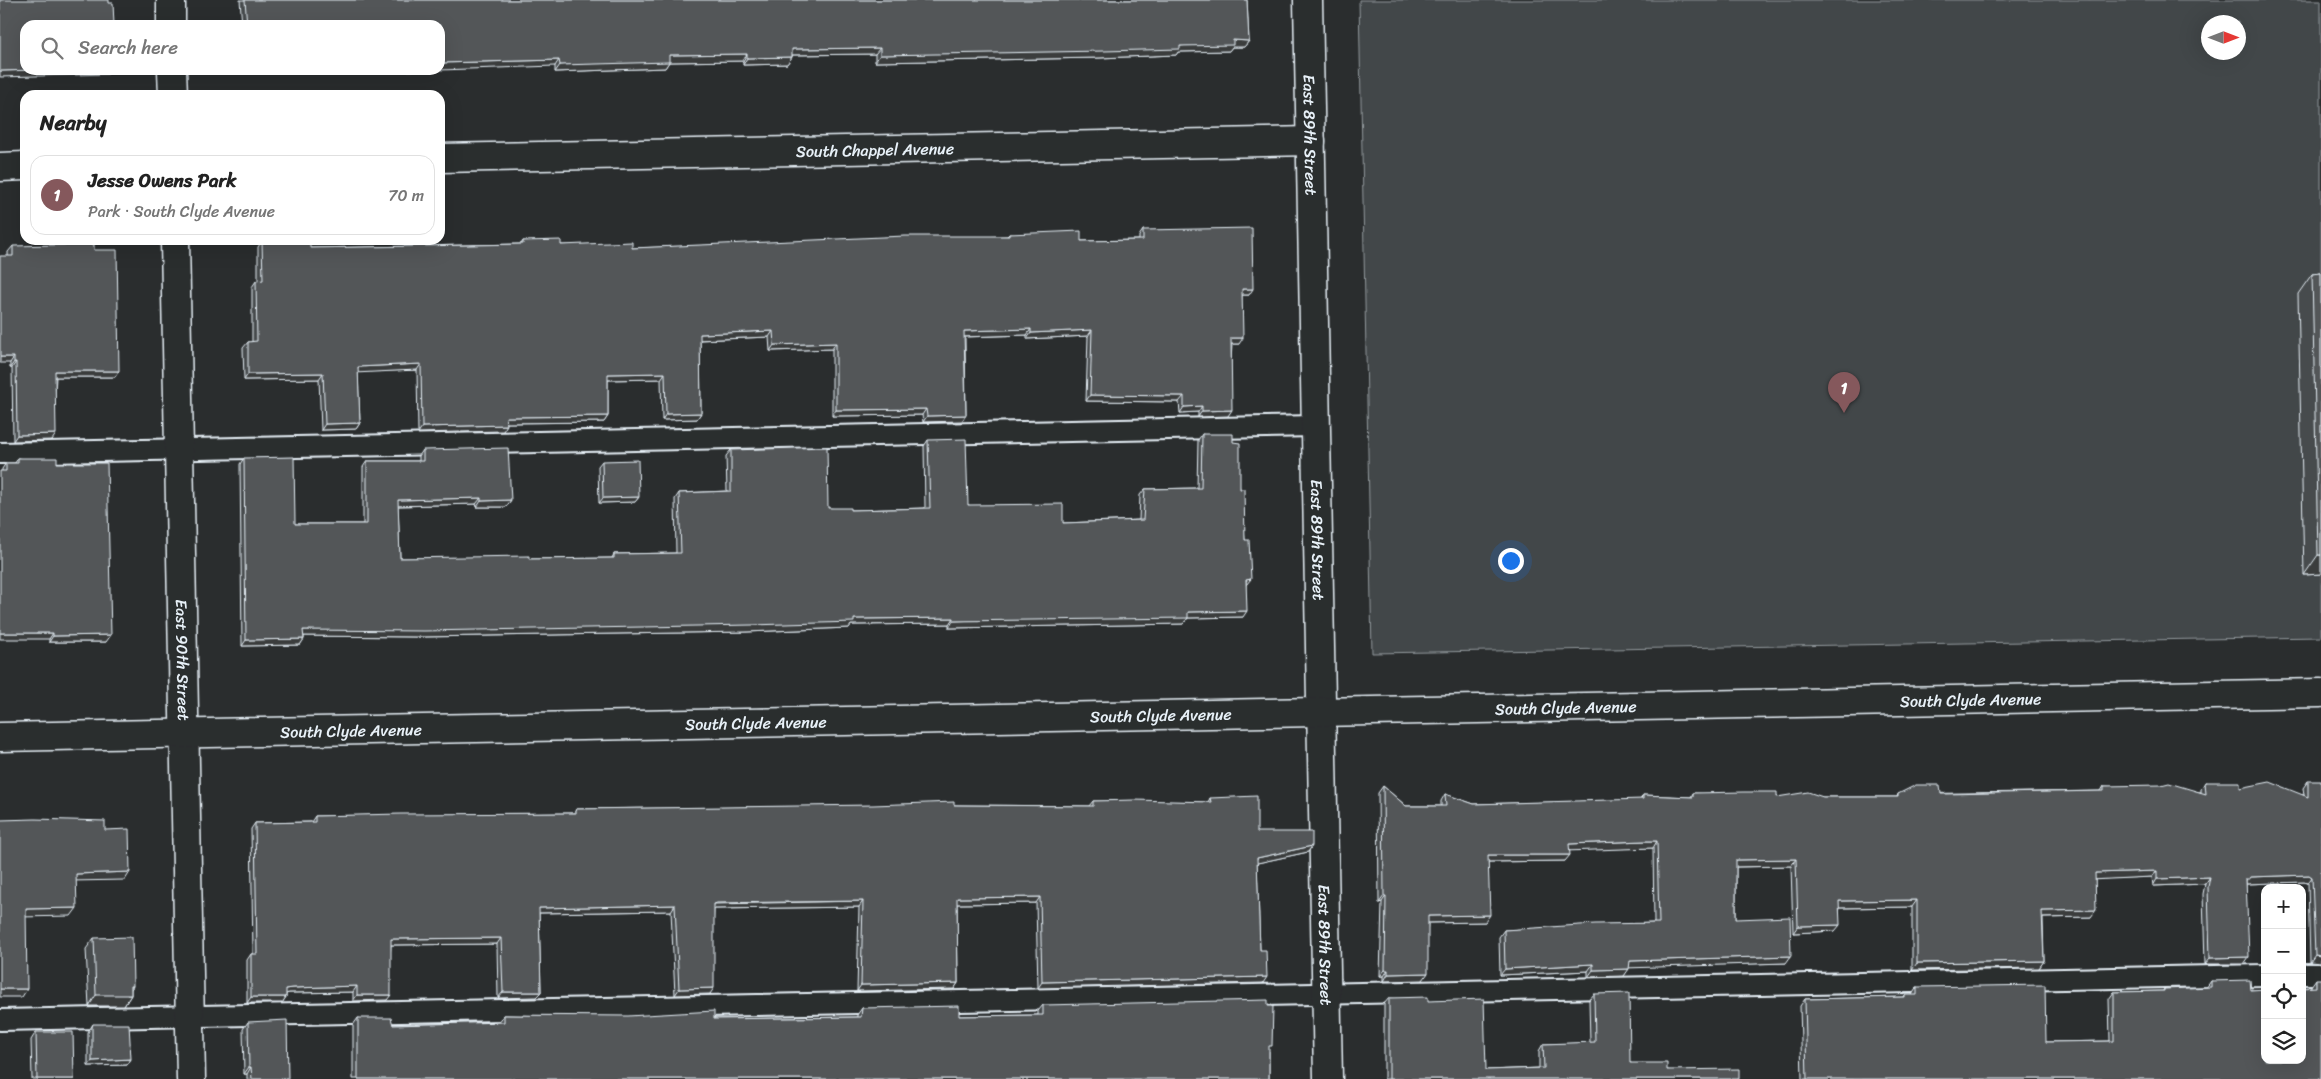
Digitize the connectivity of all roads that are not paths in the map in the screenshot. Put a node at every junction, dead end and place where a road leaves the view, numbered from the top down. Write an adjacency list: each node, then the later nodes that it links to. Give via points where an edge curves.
1 (171, 0): 3 (street)
2 (1308, 0): 6 (street, East 89th Street)
3 (171, 20)
4 (172, 75): 5 (street)
5 (173, 90)
6 (1310, 141): 7 (street, South Chappel Avenue); 11 (street, East 89th Street)
7 (445, 158)
8 (20, 166): 9 (street)
9 (0, 167)
10 (175, 245): 12 (street, East 90th Street)
11 (1316, 426): 12 (lane); 15 (street, East 89th Street)
12 (179, 450): 13 (lane); 16 (street, East 90th Street)
13 (0, 453)
14 (2321, 693): 15 (street, South Clyde Avenue)
15 (1321, 712): 16 (street, South Clyde Avenue); 21 (street, East 89th Street)
16 (184, 734): 17 (street, South Clyde Avenue); 22 (street, East 90th Street)
17 (0, 737)
18 (2306, 974): 19 (lane)
19 (2321, 974)
20 (2261, 975): 21 (lane)
21 (1326, 994): 22 (lane); 25 (street, East 89th Street)
22 (190, 1016): 23 (lane); 24 (street, East 90th Street)
23 (0, 1020)
24 (191, 1079)
25 (1328, 1079)

